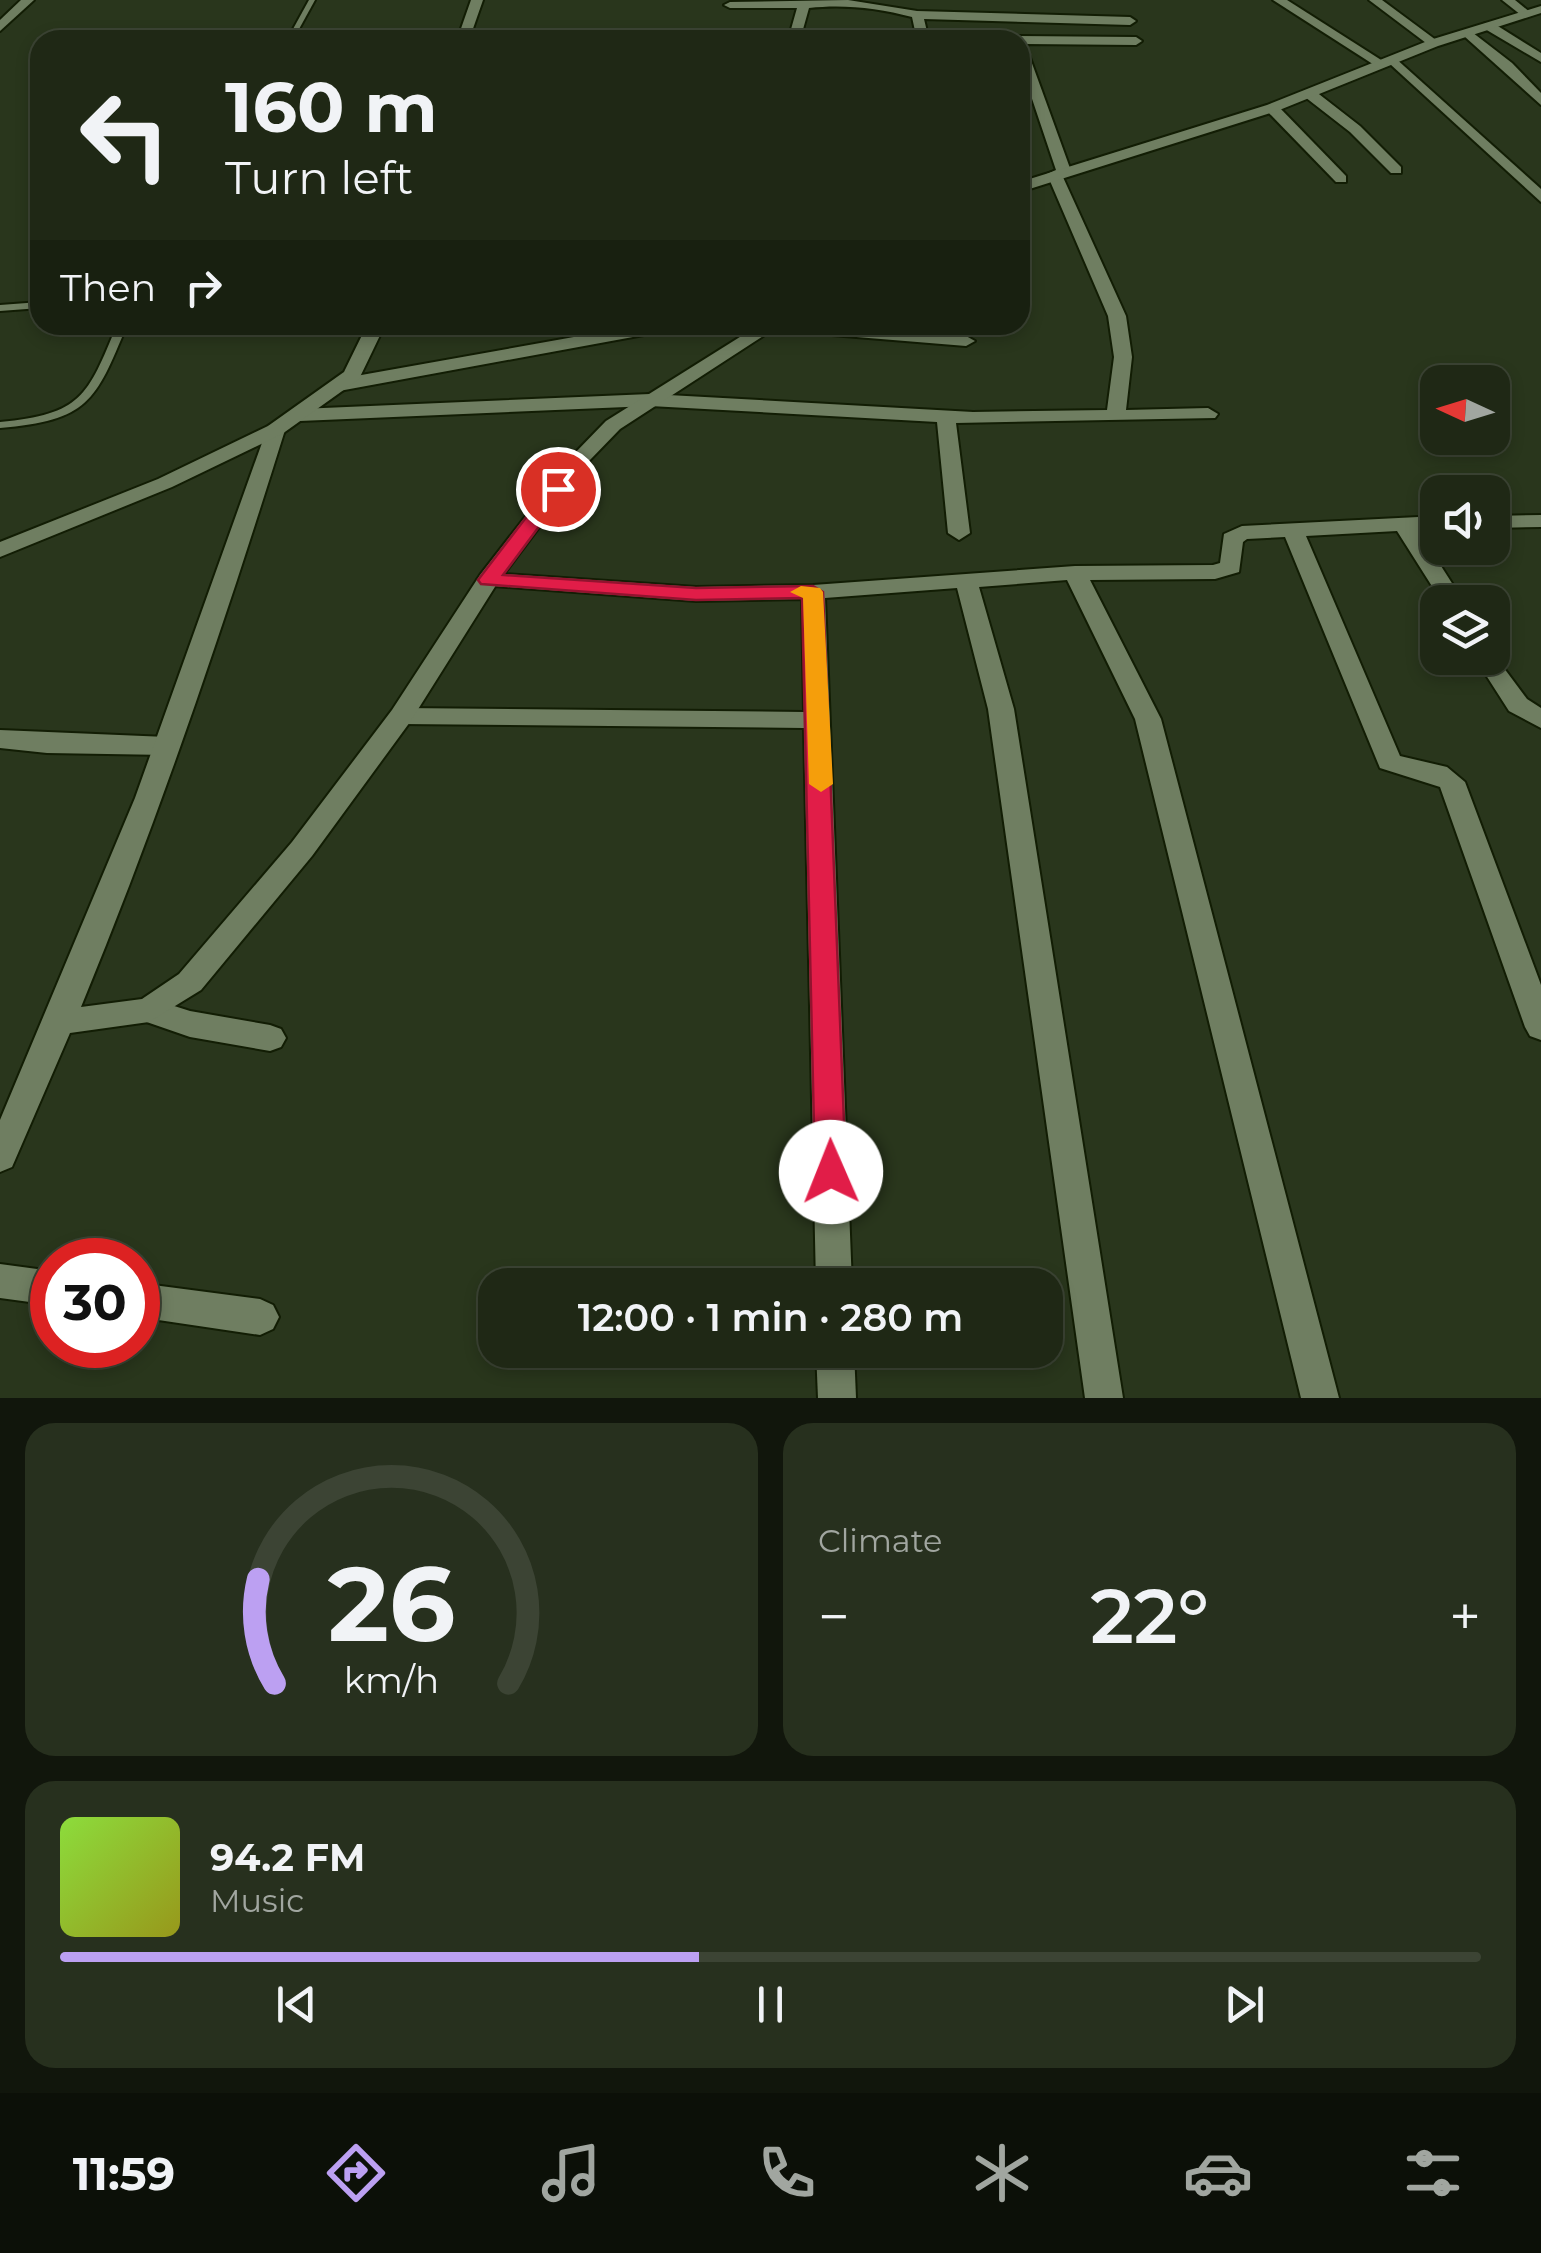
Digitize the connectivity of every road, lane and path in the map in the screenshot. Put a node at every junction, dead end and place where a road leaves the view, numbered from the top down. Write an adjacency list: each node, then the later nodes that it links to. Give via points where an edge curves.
1 (28, 0): 19 (street)
2 (312, 0): 21 (lane)
3 (477, 0): 22 (street)
4 (968, 0): 15 (street)
5 (1072, 0): 17 (street)
6 (1279, 0): 33 (street)
7 (1376, 0): 30 (street)
8 (1508, 0): 13 (street)
9 (876, 2): 10 (street); 14 (street)
10 (800, 4): 11 (street); 24 (street)
11 (730, 5)
12 (1541, 9): 13 (street)
13 (1526, 13): 18 (street)
14 (917, 16): 15 (street); 25 (street)
15 (972, 18): 16 (street)
16 (1008, 18): 17 (street); 26 (street)
17 (1077, 20): 28 (street, via 1128,14)
18 (1489, 26): 27 (street); 32 (street)
19 (0, 27)
20 (604, 28): 23 (street)
21 (296, 30)
22 (467, 30)
23 (549, 30)
24 (796, 30)
25 (920, 30)
26 (1014, 30)
27 (1468, 33): 30 (street); 36 (street)
28 (1136, 40): 29 (street); 31 (street)
29 (1030, 42)
30 (1434, 43): 33 (street)
31 (1140, 55)
32 (1541, 58)
33 (1388, 63): 35 (street); 42 (street)
34 (1030, 78): 39 (street)
35 (1310, 94): 37 (street); 38 (street)
36 (1541, 101)
37 (1272, 108): 39 (street); 40 (street)
38 (1396, 170)
39 (1059, 172): 41 (street); 55 (street, via 1117,316 1123,357)
40 (1340, 179)
41 (1030, 183)
42 (1541, 197)
43 (30, 306): 44 (lane)
44 (0, 308)
45 (118, 335): 57 (lane, via 86,400 49,419)
46 (371, 335): 51 (street, via 352,374)
47 (616, 335): 51 (street)
48 (755, 335): 52 (street)
49 (893, 335): 50 (street)
50 (966, 341)
51 (339, 384): 54 (street)
52 (650, 400): 54 (street); 56 (street); 67 (street, via 581,458)
53 (1208, 414): 55 (street)
54 (300, 415): 58 (street)
55 (1116, 416): 56 (street)
56 (946, 417): 64 (street)
57 (0, 426)
58 (276, 430): 65 (street); 76 (street)
59 (1403, 522): 60 (street); 63 (street); 69 (street)
60 (1420, 522)
61 (1510, 522): 62 (street)
62 (1541, 522)
63 (1292, 530): 66 (street, via 1236,535 1224,571); 79 (street, via 1389,762 1438,772 1452,782)
64 (959, 533)
65 (0, 550)
66 (1075, 573): 68 (street); 90 (street, via 1148,719)
67 (488, 580): 70 (street, via 696,594); 72 (street)
68 (966, 582): 70 (street); 89 (street, via 1001,709)
69 (1442, 585)
70 (813, 592): 73 (street)
71 (1498, 675): 74 (street, via 1518,705)
72 (401, 716): 73 (street); 77 (street, via 302,850 190,982)
73 (819, 720): 82 (street)
74 (1541, 720)
75 (0, 740): 76 (street)
76 (167, 746): 78 (street)
77 (149, 1010): 78 (street); 80 (street)
78 (62, 1022): 81 (street)
79 (1541, 1027)
80 (270, 1038)
81 (0, 1158)
82 (834, 1268)
83 (0, 1281): 84 (street)
84 (30, 1285)
85 (160, 1303): 86 (street)
86 (260, 1317)
87 (836, 1368): 88 (street)
88 (837, 1398)
89 (1104, 1398)
90 (1320, 1398)

